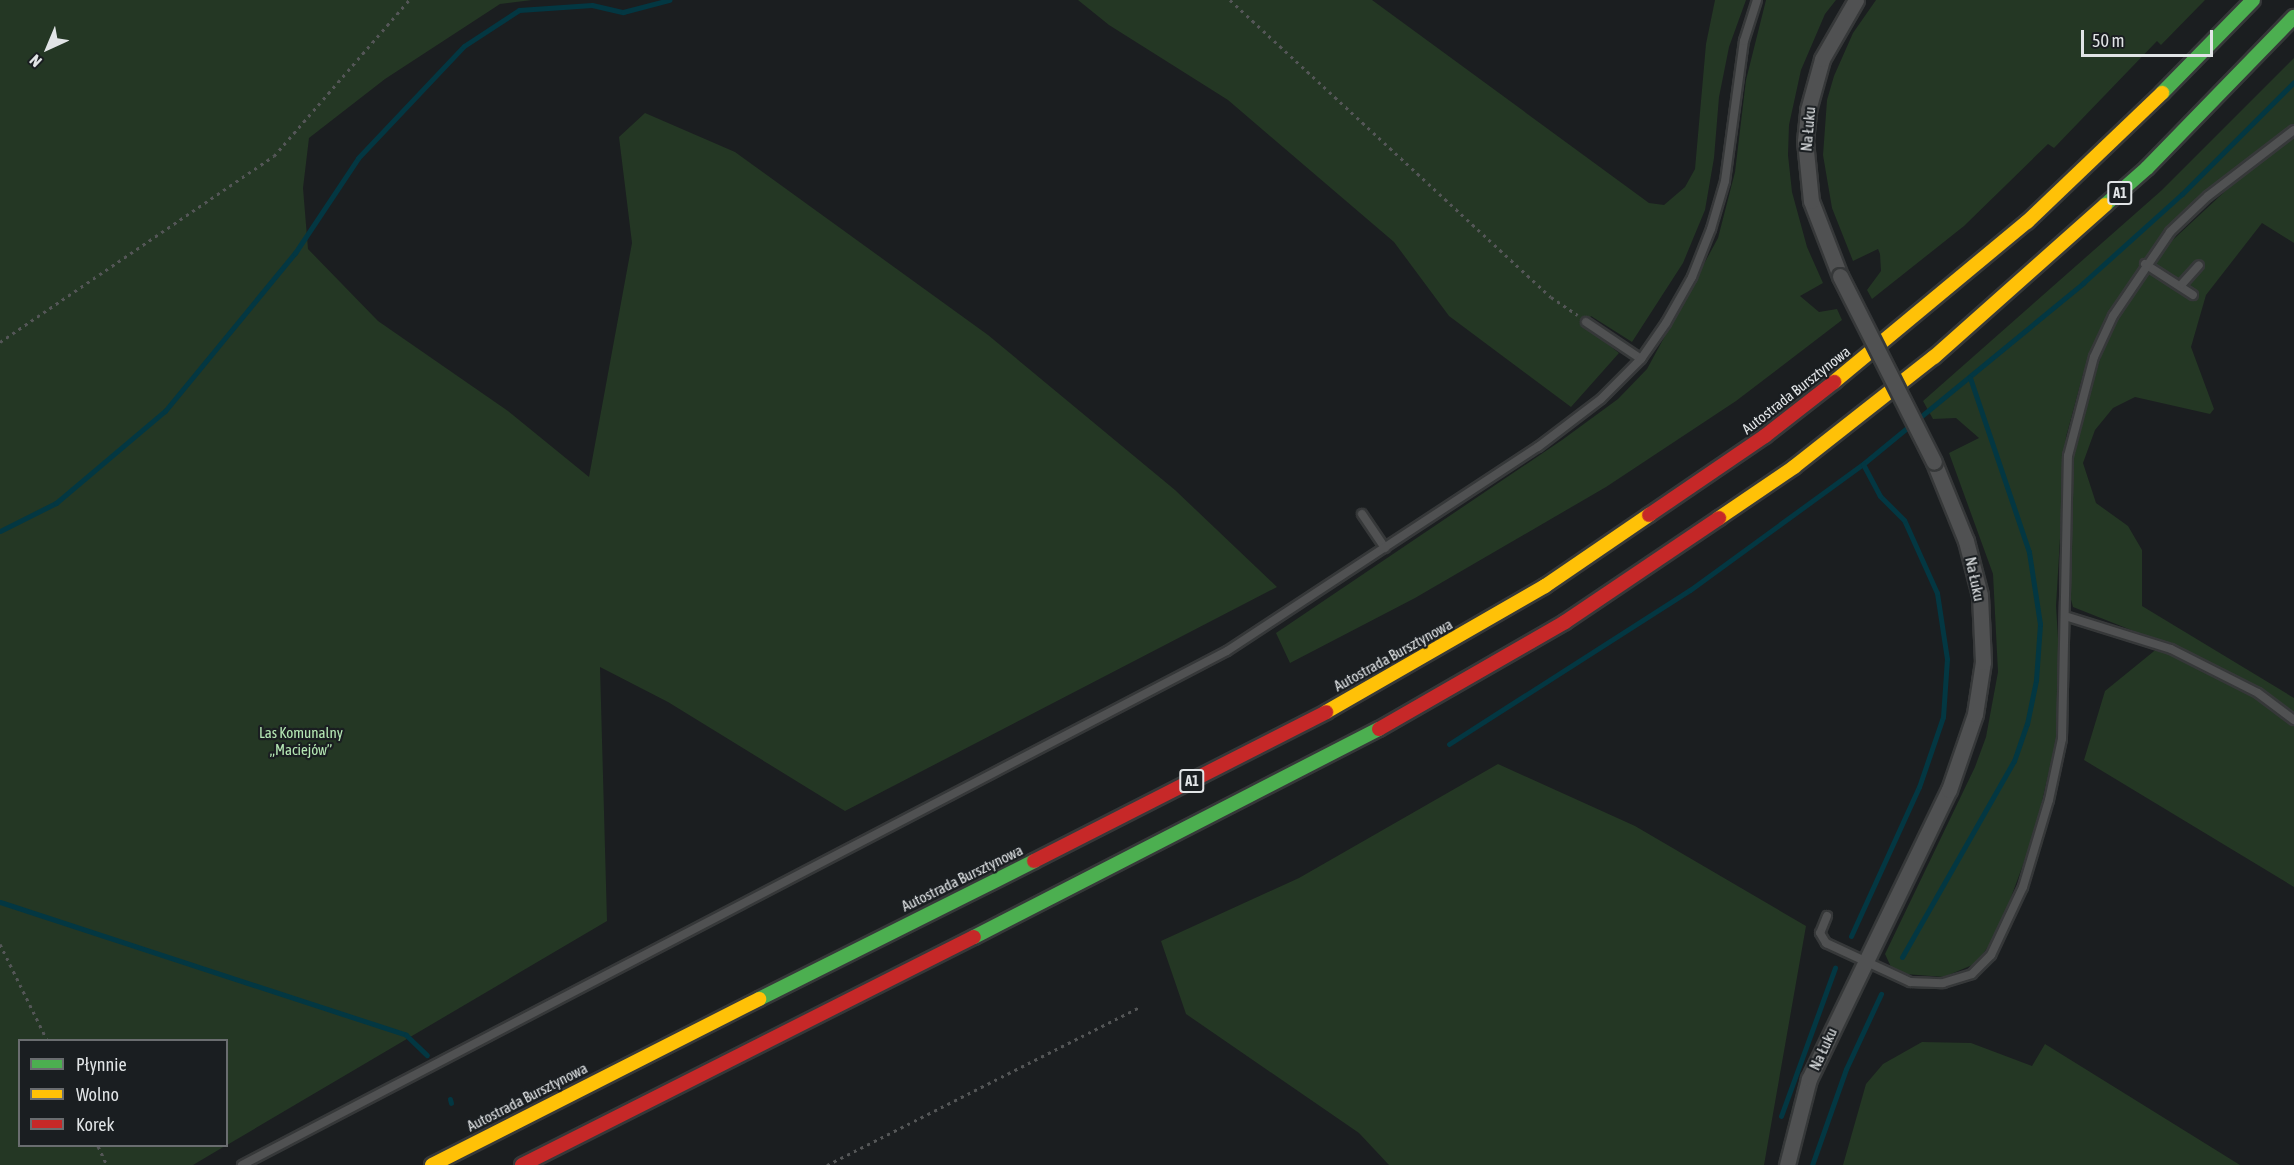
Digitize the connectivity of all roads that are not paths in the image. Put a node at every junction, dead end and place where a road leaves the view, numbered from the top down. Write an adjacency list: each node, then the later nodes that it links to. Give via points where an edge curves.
1 (1756, 0): 11 (lane, via 1744,41 1725,181 1711,229 1692,277)
2 (1856, 0): 17 (street, Na Łuku, bridge, via 1822,59 1808,110 1805,141 1811,201 1840,276 1934,462 1975,571 1983,627 1981,680 1969,734 1949,790)
3 (2253, 0): 19 (highway, Autostrada Bursztynowa / A1, via 2118,138 1907,324 1755,443 1545,586 1311,720)
4 (2294, 17): 20 (highway, A1, via 2147,168 1934,357 1794,467 1565,622 1466,682 1233,807)
5 (2294, 130): 6 (lane, via 2208,196 2170,232)
6 (2145, 264): 8 (lane); 14 (lane, via 2113,316 2079,404 2064,500)
7 (2199, 265): 8 (lane)
8 (2182, 284): 9 (lane)
9 (2193, 295)
10 (1586, 321): 11 (lane)
11 (1641, 359): 13 (lane, via 1601,399 1538,447)
12 (1362, 514): 13 (lane)
13 (1385, 548): 18 (lane, via 1227,651)
14 (2065, 616): 15 (lane, via 2171,649 2258,693); 17 (lane, via 2062,739 2022,887 1991,956 1972,974 1942,983 1910,982)
15 (2294, 720)
16 (1827, 916): 17 (lane, via 1820,933 1826,943)
17 (1864, 962): 21 (street, Na Łuku, via 1809,1079)
18 (242, 1165)
19 (432, 1165)
20 (522, 1165)
21 (1787, 1165)

